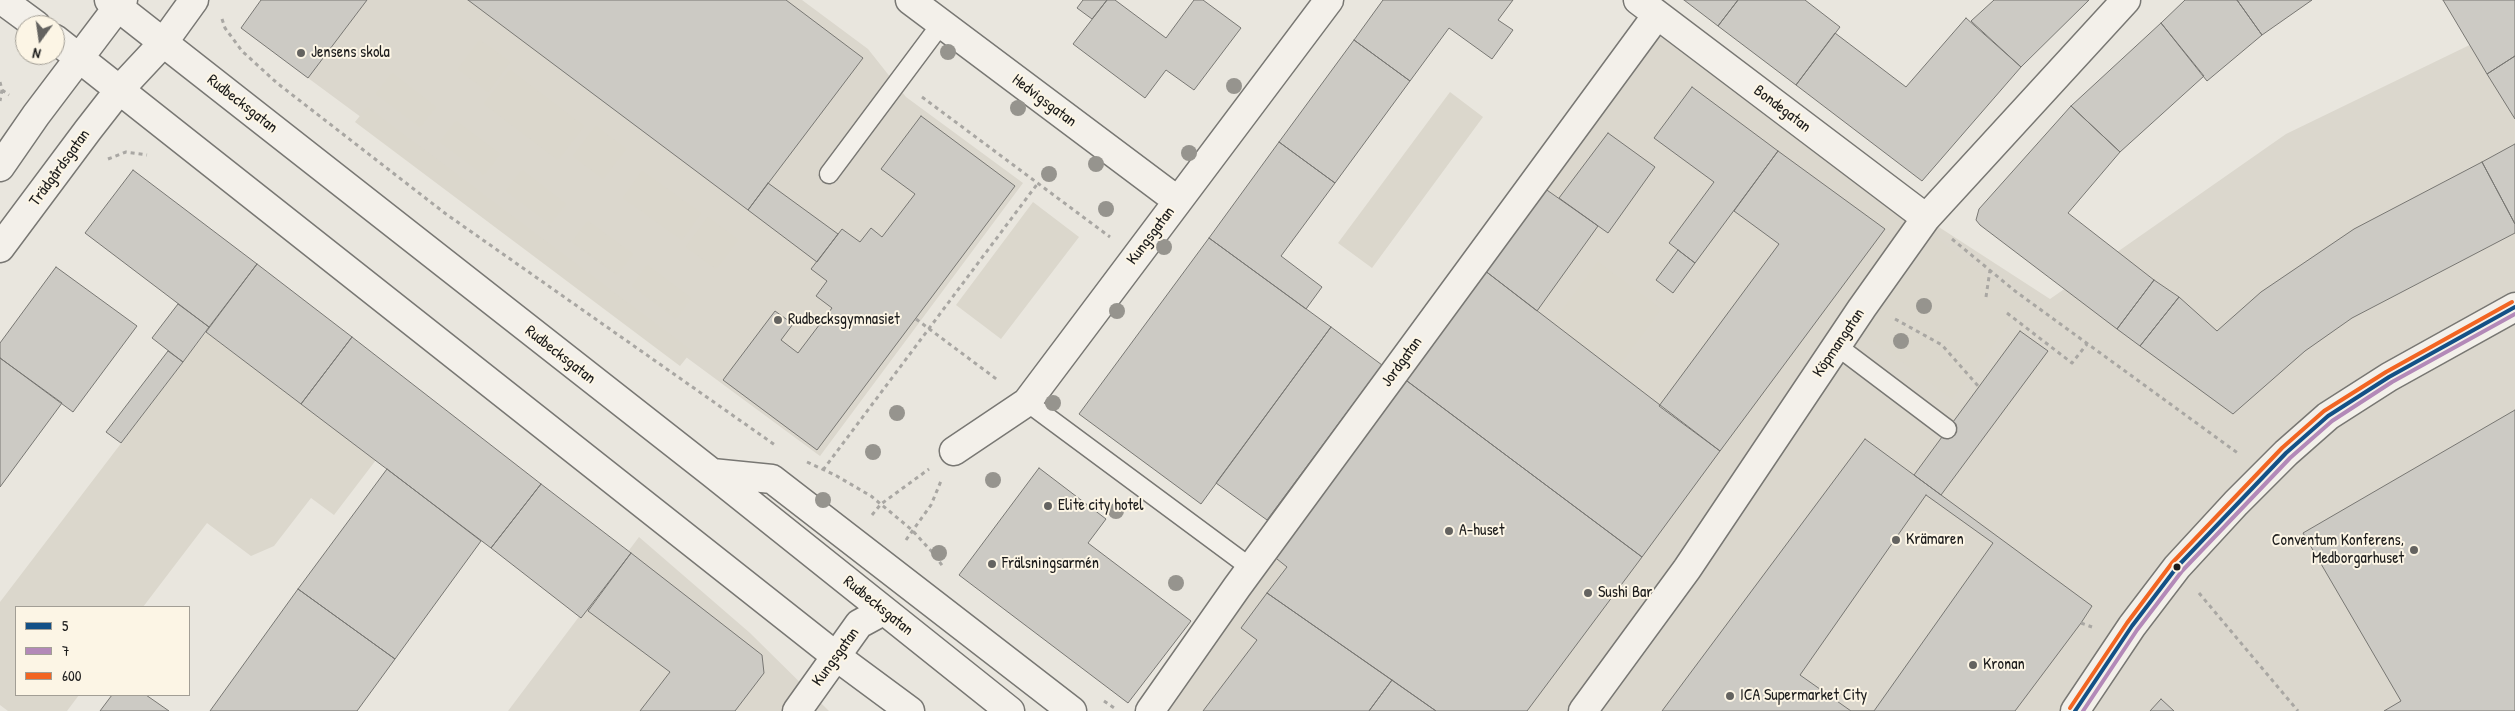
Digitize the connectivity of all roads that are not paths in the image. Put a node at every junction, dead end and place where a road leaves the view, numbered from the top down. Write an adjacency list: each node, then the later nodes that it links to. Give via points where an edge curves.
1 (2, 0): 8 (street)
2 (194, 0): 10 (street)
3 (910, 0): 9 (street, Hedvigsgatan)
4 (1329, 0): 16 (street, Kungsgatan)
5 (2126, 0): 17 (street, Köpmangatan)
6 (116, 2): 10 (street, Rudbecksgatan); 12 (street)
7 (1647, 7): 17 (street, Bondegatan); 25 (street, Jordgatan)
8 (22, 15)
9 (941, 24): 15 (lane); 16 (street, Hedvigsgatan)
10 (163, 43): 13 (street, Trädgårdsgatan); 24 (street, Rudbecksgatan)
11 (65, 46): 12 (street)
12 (79, 57): 13 (street); 14 (street)
13 (120, 89): 18 (street, Trädgårdsgatan); 27 (street)
14 (0, 167)
15 (829, 174)
16 (1178, 201): 21 (street, Kungsgatan)
17 (1926, 218): 20 (street, Köpmangatan)
18 (0, 248)
19 (2515, 307): 34 (street, via 2413,363 2328,416 2266,473 2177,567 2132,626)
20 (1837, 346): 22 (lane); 33 (street, Köpmangatan, via 1687,570)
21 (1027, 402): 23 (street, Kungsgatan); 25 (lane)
22 (1947, 429)
23 (954, 451)
24 (712, 473): 26 (street, Rudbecksgatan); 31 (street, via 772,479)
25 (1251, 568): 32 (street, Jordgatan)
26 (883, 611): 27 (street, Kungsgatan, via 859,624); 30 (street, Rudbecksgatan)
27 (837, 657): 28 (street, Kungsgatan); 29 (street)
28 (797, 711)
29 (910, 711)
30 (1010, 711)
31 (1072, 711)
32 (1150, 711)
33 (1583, 711)
34 (2075, 711)

